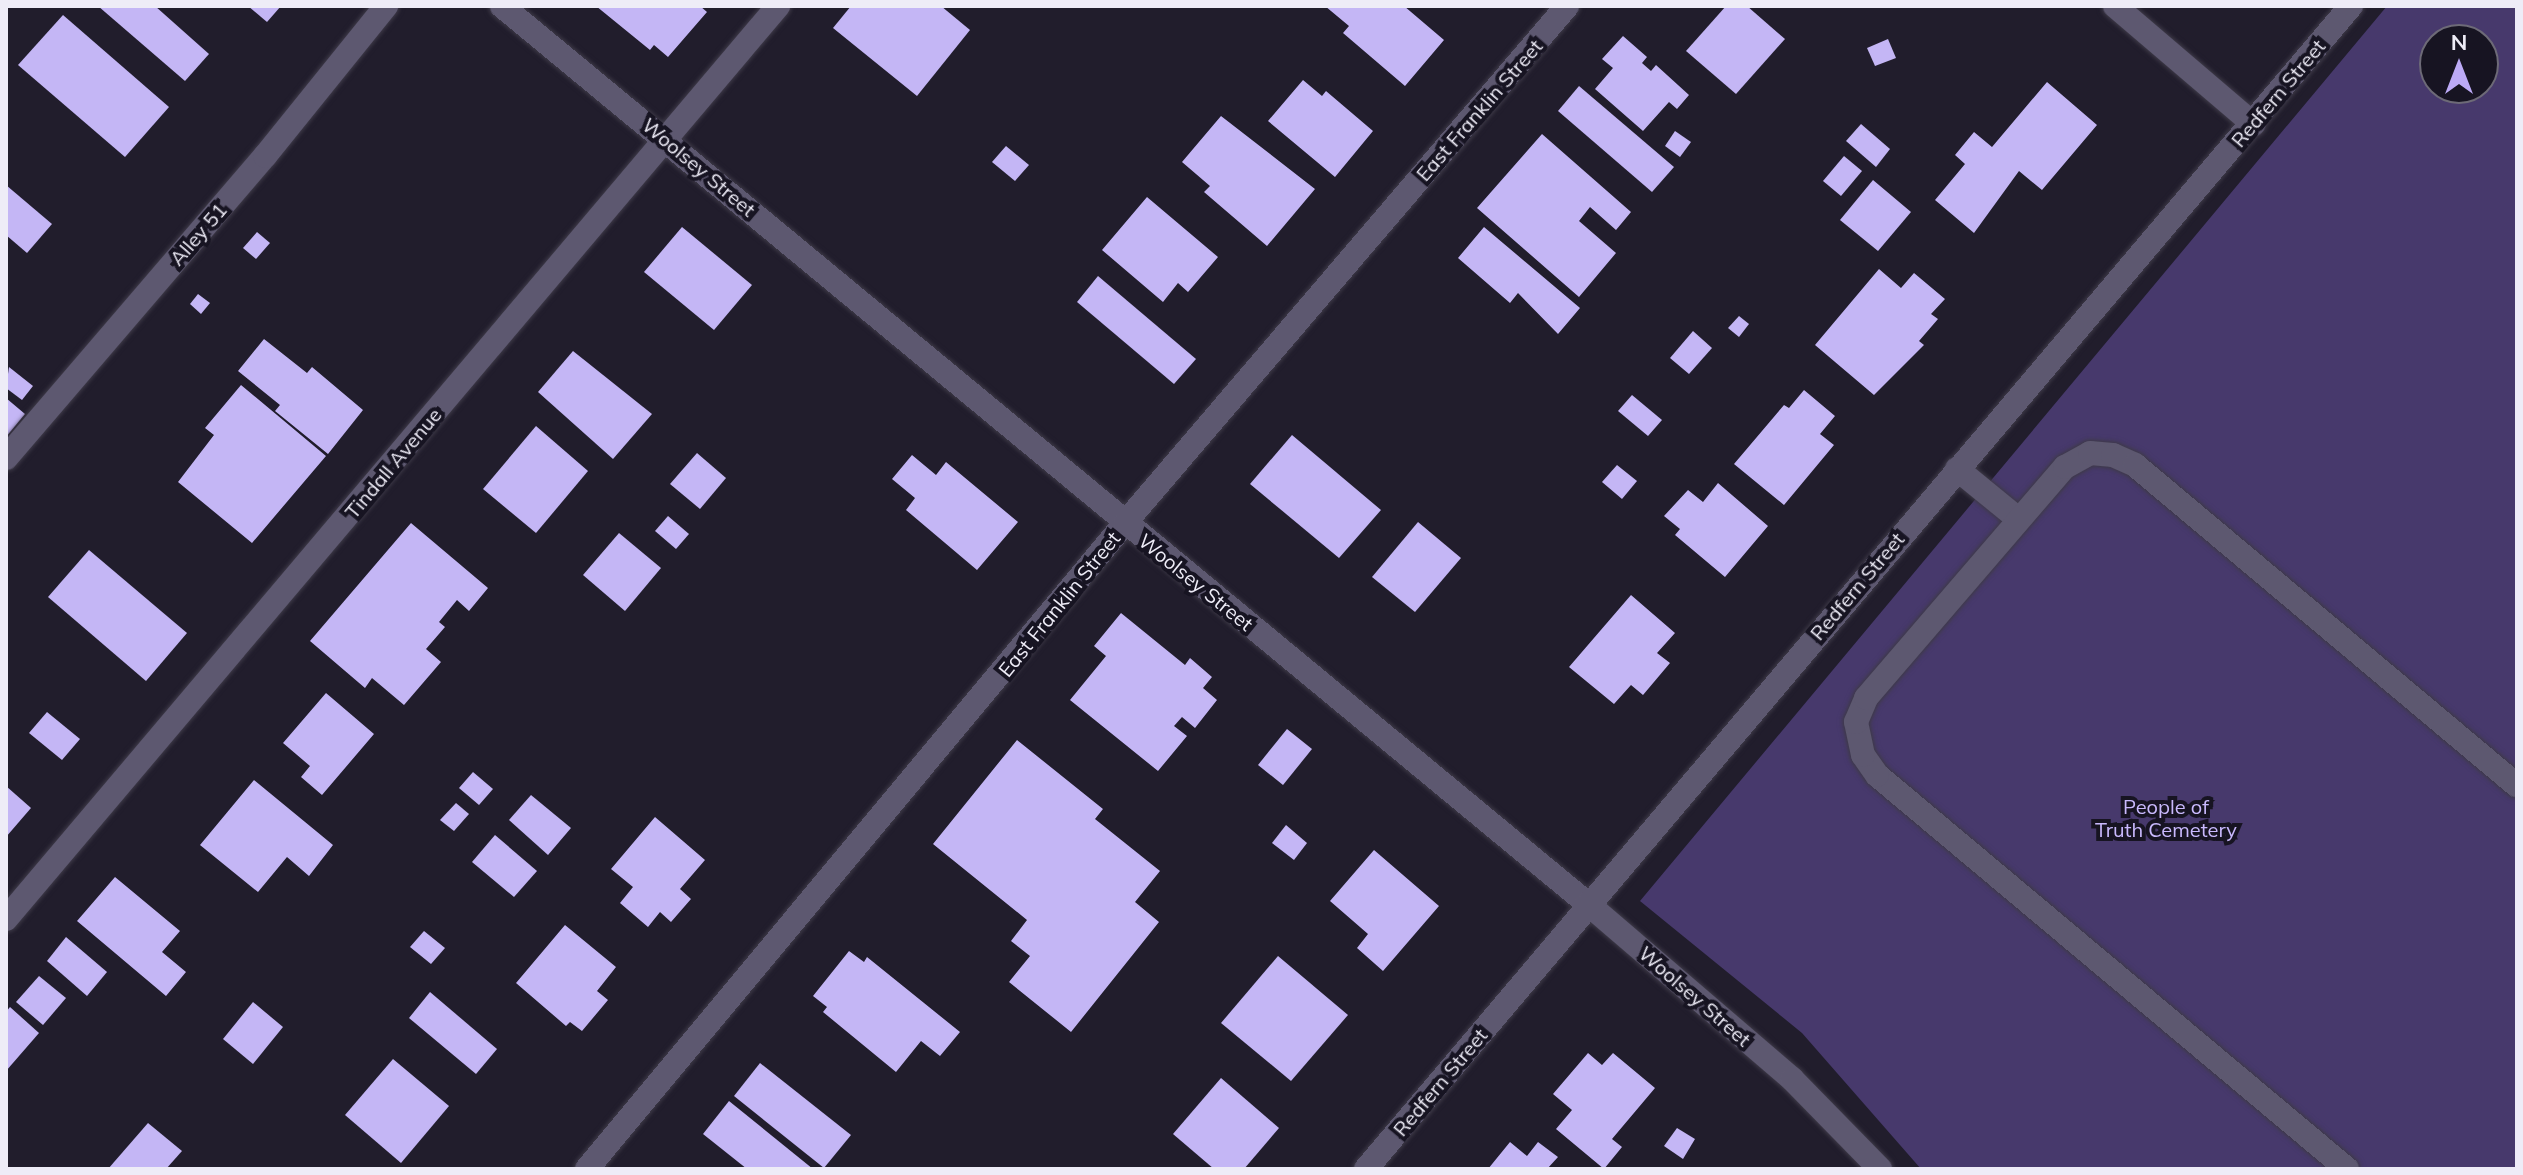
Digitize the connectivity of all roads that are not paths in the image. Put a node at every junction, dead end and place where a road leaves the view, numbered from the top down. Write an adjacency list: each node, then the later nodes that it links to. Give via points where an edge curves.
1 (386, 6): 9 (street, Alley 51)
2 (502, 6): 8 (street, Woolsey Street)
3 (778, 6): 8 (street, Tindall Avenue)
4 (1567, 6): 12 (street, East Franklin Street)
5 (2115, 6): 7 (street)
6 (2351, 6): 7 (street, Redfern Street)
7 (2253, 124): 10 (street, Redfern Street)
8 (666, 139): 12 (street, Woolsey Street); 15 (street, Tindall Avenue)
9 (6, 458)
10 (1957, 469): 11 (street); 14 (street, Redfern Street)
11 (2017, 518): 13 (street, via 2065,467 2090,453 2135,465); 19 (street, via 1866,698 1856,722 1863,755 1877,775)
12 (1125, 523): 14 (street, Woolsey Street); 16 (street, East Franklin Street)
13 (2517, 785)
14 (1588, 904): 17 (street, Redfern Street); 18 (street, Woolsey Street, via 1792,1079)
15 (6, 919)
16 (587, 1169)
17 (1366, 1169)
18 (1880, 1169)
19 (2347, 1169)

